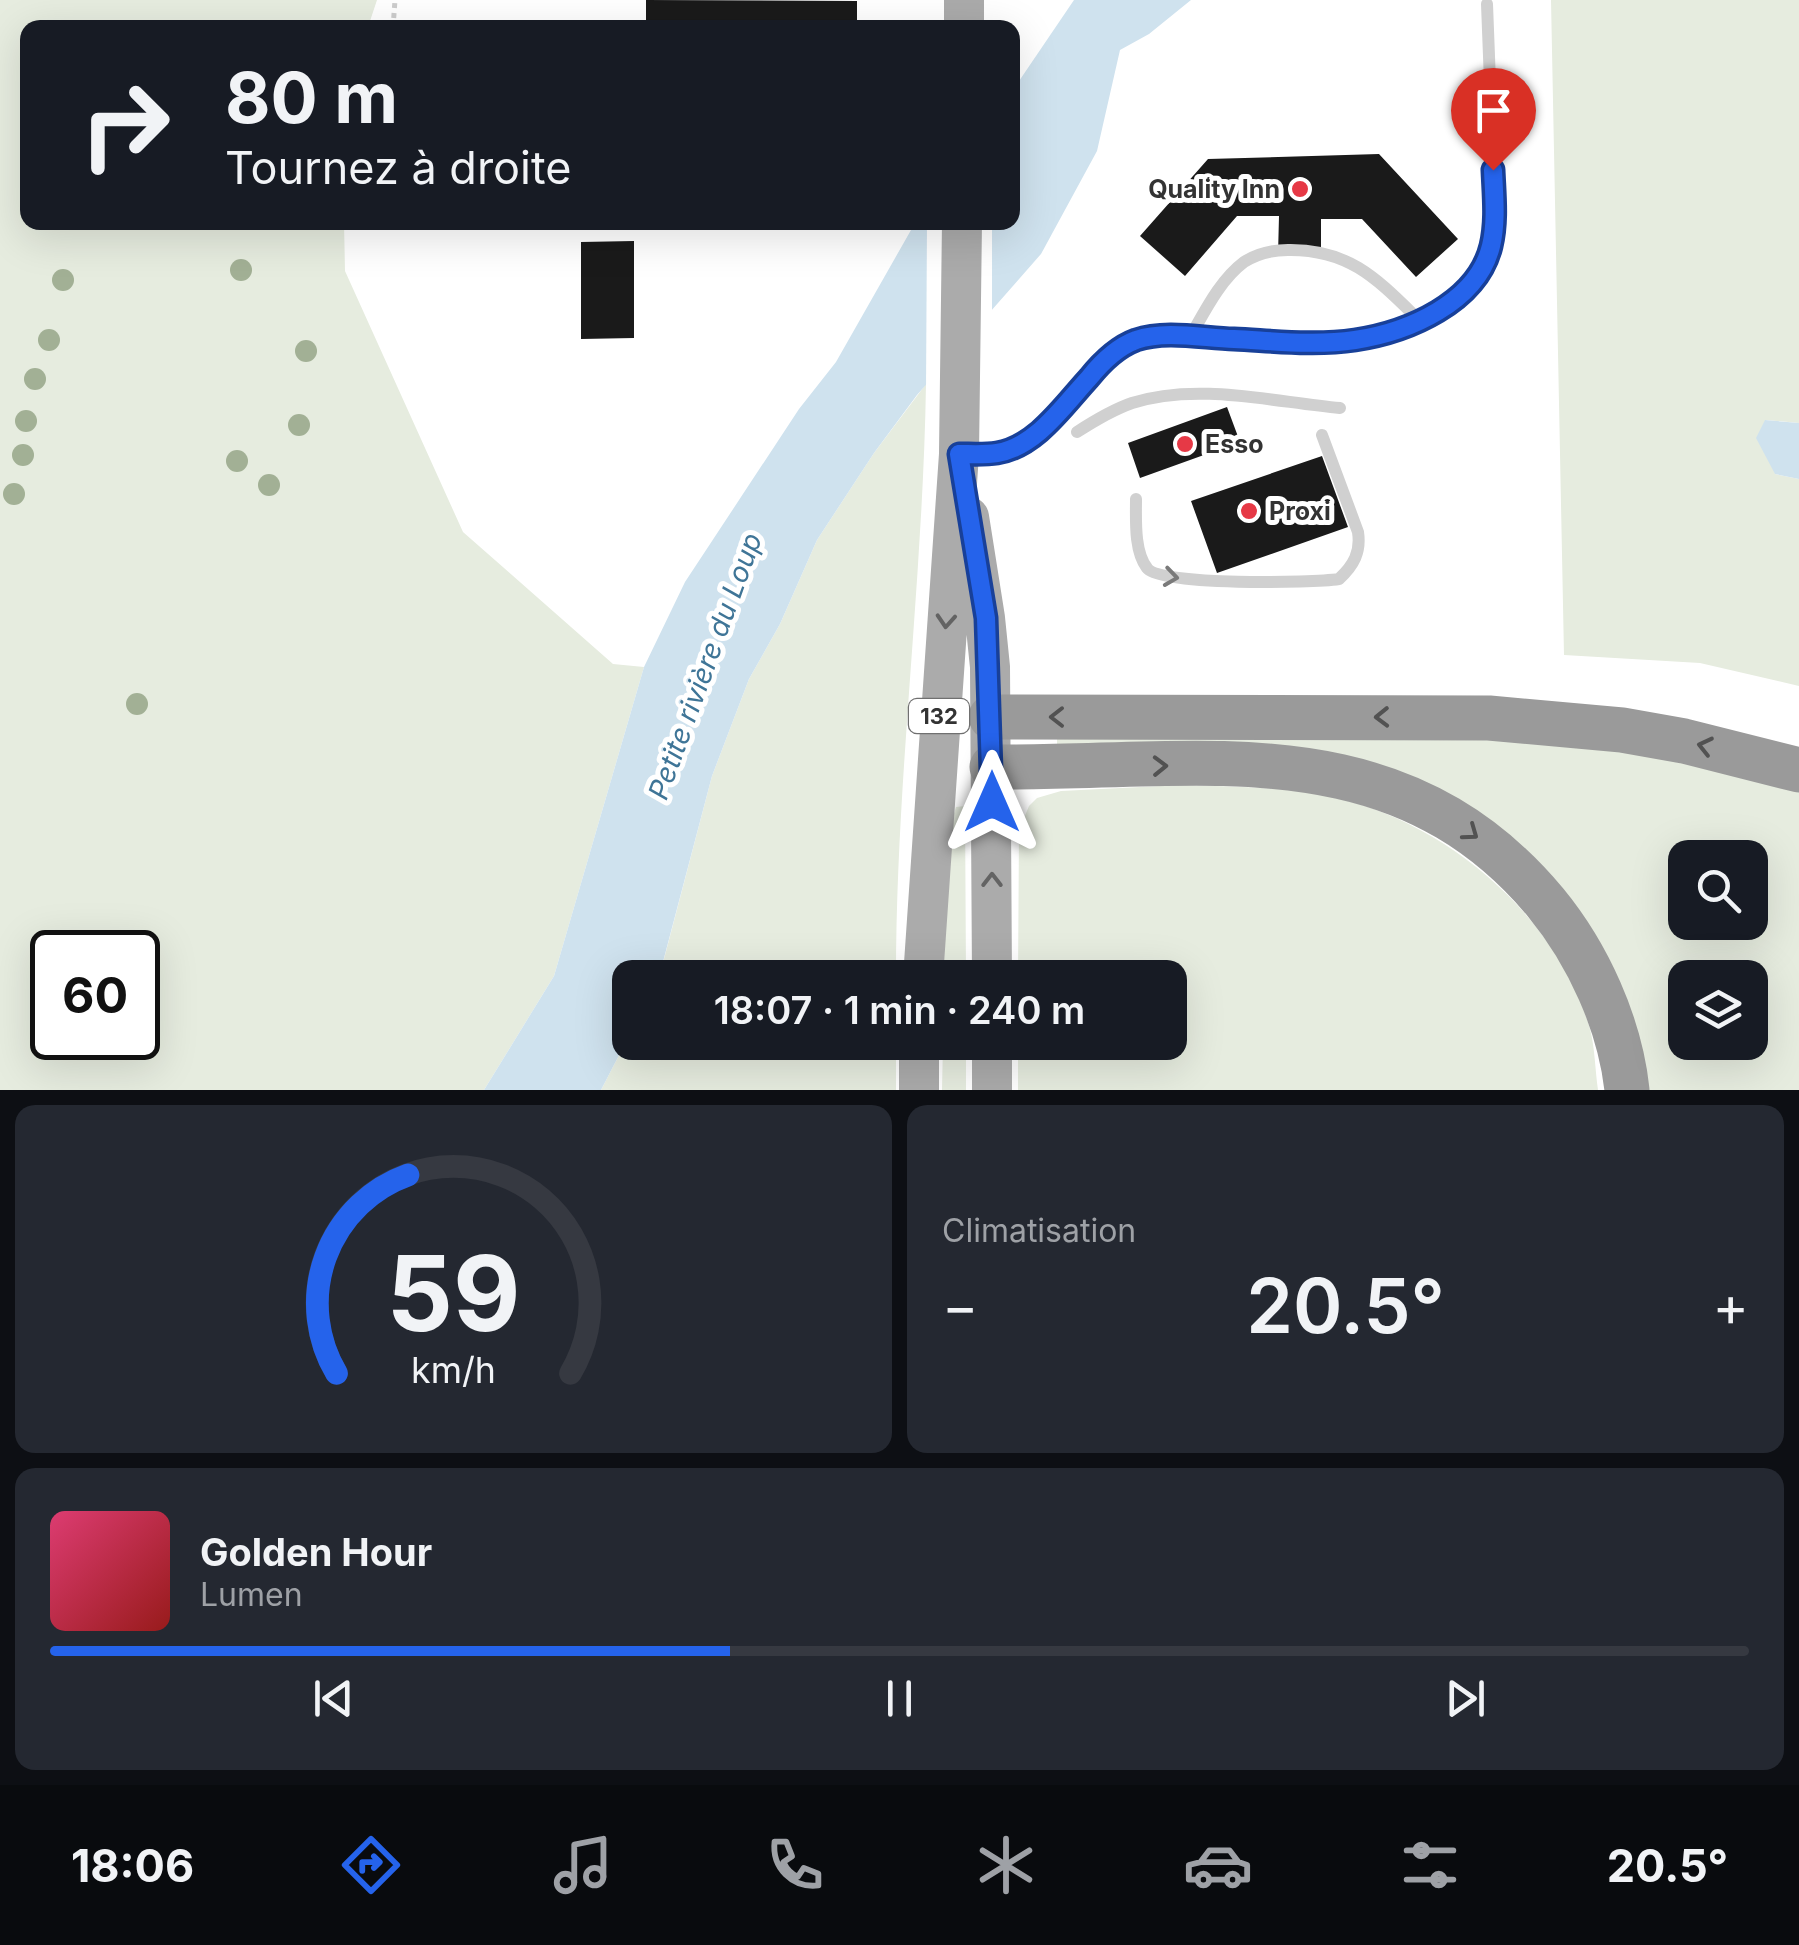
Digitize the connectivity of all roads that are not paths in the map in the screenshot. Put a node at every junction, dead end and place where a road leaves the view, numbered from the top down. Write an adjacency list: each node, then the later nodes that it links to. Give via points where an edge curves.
1 (1487, 4): 3 (lane, via 1496,213 1490,247 1468,287)
2 (962, 230): 8 (main road, 132)
3 (1420, 321): 4 (lane, via 1322,343); 4 (lane, via 1355,264 1310,250 1274,250 1244,263 1223,283)
4 (1190, 337): 8 (lane, via 1133,341 1104,360 1030,440 999,453)
5 (1340, 408): 6 (lane, via 1188,394 1134,402)
6 (1077, 432)
7 (1322, 435): 9 (lane, one-way to 7, via 1140,548 1155,576 1339,579 1360,546)
8 (959, 454): 10 (main road, 132, one-way to 10); 11 (main road, 132, via 986,618)
9 (1136, 500)
10 (939, 717): 11 (main road); 12 (main road, 132)
11 (991, 717): 13 (main road, 132); 14 (highway, one-way to 11, via 1622,730 1488,718)
12 (936, 767): 13 (main road); 15 (main road, 132)
13 (992, 767): 16 (main road, 132, one-way to 13); 21 (highway, one-way to 21, via 1295,767 1418,802 1496,852 1556,916 1599,993)
14 (1799, 770)
15 (924, 960)
16 (992, 960)
17 (919, 1060): 19 (main road)
18 (992, 1060): 20 (main road)
19 (919, 1090)
20 (992, 1090)
21 (1627, 1090)

